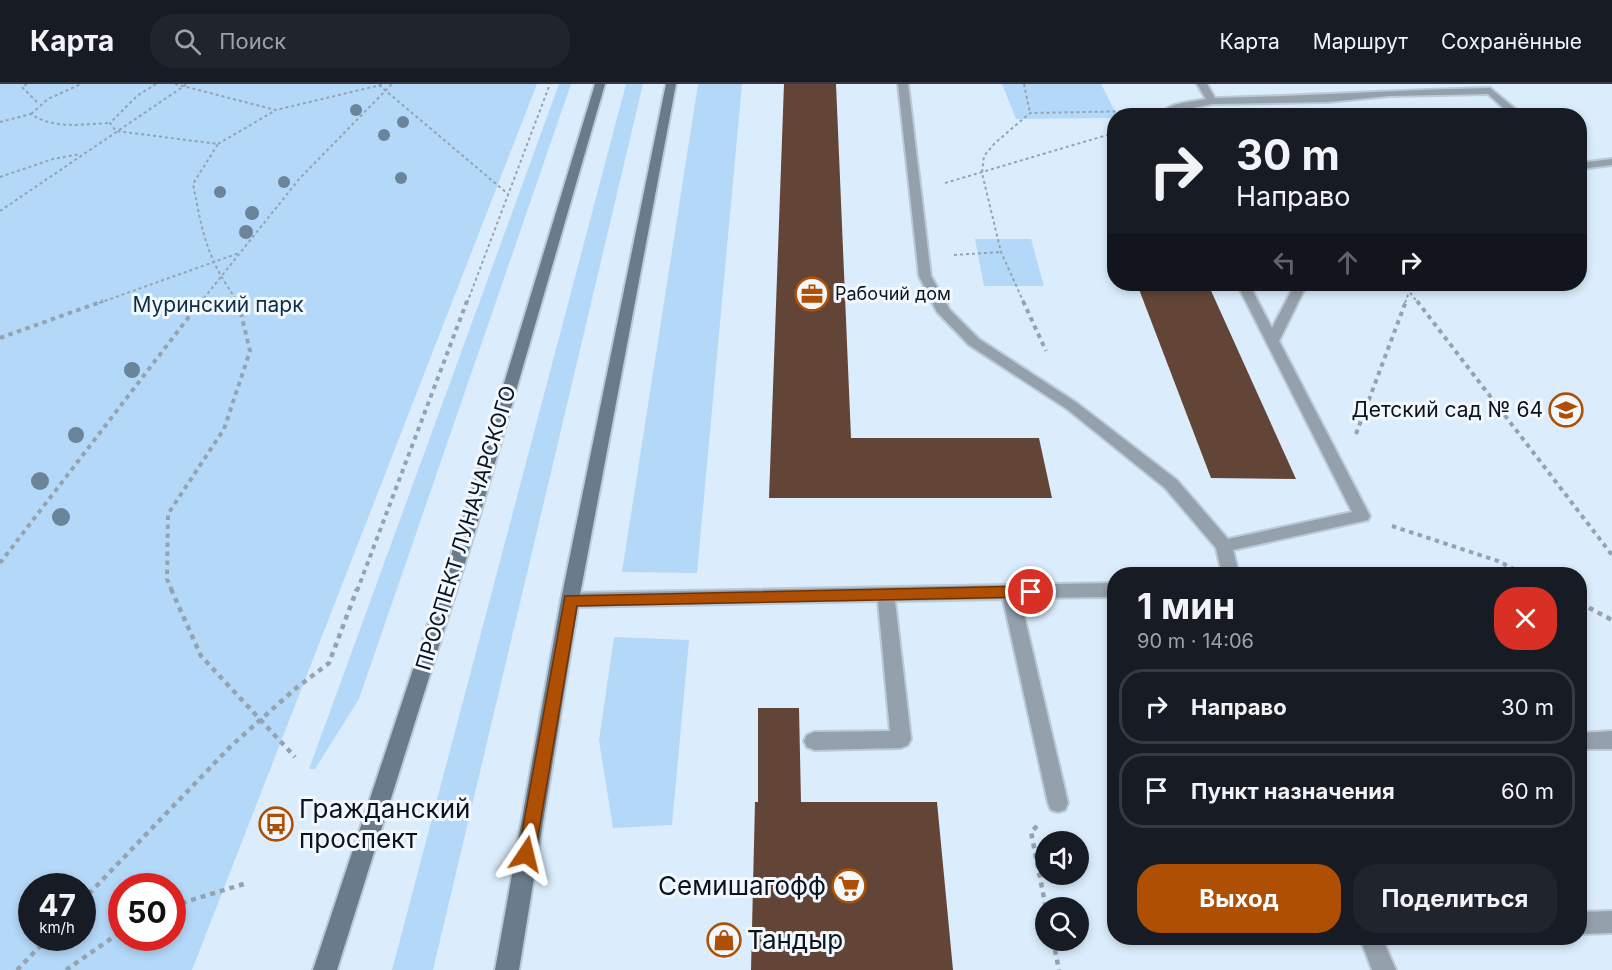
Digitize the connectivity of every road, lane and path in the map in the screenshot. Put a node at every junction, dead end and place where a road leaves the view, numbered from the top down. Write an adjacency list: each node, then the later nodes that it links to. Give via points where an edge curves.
1 (27, 84): 18 (path, via 22,87)
2 (81, 84): 18 (path)
3 (156, 84): 26 (path, via 137,96)
4 (175, 84): 13 (path)
5 (386, 84): 14 (path)
6 (392, 84): 16 (path)
7 (550, 84): 36 (path)
8 (600, 84): 80 (main road, ПРОСПЕКТ ЛУНАЧАРСКОГО, via 469,525)
9 (671, 84): 59 (main road)
10 (903, 84): 35 (lane)
11 (1024, 84): 22 (path)
12 (1202, 84): 17 (lane)
13 (186, 85): 21 (path); 27 (path)
14 (379, 85): 16 (path); 21 (path)
15 (1487, 88): 17 (lane, via 1328,99); 20 (lane)
16 (386, 91): 36 (path); 39 (path, via 300,177)
17 (1212, 100): 19 (lane)
18 (39, 104): 23 (path)
19 (1186, 108)
20 (1510, 108)
21 (276, 110): 29 (path)
22 (1030, 113): 24 (path); 33 (path, via 984,156)
23 (31, 114): 25 (path); 26 (path, via 55,125)
24 (1107, 114)
25 (0, 122)
26 (110, 123): 27 (path)
27 (116, 131): 29 (path); 30 (path)
28 (1107, 136): 33 (path)
29 (218, 144): 41 (path, via 193,184)
30 (83, 153): 34 (path); 37 (path)
31 (1612, 162): 32 (lane)
32 (1587, 165)
33 (982, 173): 35 (path); 38 (path)
34 (0, 177)
35 (915, 192): 40 (lane)
36 (508, 194): 62 (path, via 329,663)
37 (0, 211)
38 (1001, 252): 40 (path); 48 (path)
39 (240, 253): 41 (path); 42 (path)
40 (923, 257): 48 (lane, via 925,276 944,312 974,342)
41 (212, 262): 42 (path); 46 (path)
42 (220, 277): 53 (path); 62 (path, via 240,304 250,351 224,429 168,514 167,579 201,656)
43 (1247, 291): 47 (lane)
44 (1297, 291): 47 (lane)
45 (1409, 291): 49 (path, via 1354,440); 52 (path)
46 (0, 338)
47 (1272, 341): 49 (lane)
48 (1072, 406): 51 (lane, via 1170,484)
49 (1329, 453): 50 (lane)
50 (1362, 516): 51 (lane); 55 (path)
51 (1224, 546): 54 (lane)
52 (1612, 555)
53 (0, 563)
54 (1228, 567)
55 (1510, 567)
56 (1107, 590): 57 (lane)
57 (1010, 592): 58 (lane); 67 (lane)
58 (886, 594): 59 (lane); 64 (lane, via 901,739)
59 (570, 600): 81 (main road)
60 (1587, 607): 61 (path)
61 (1612, 620)
62 (260, 719): 66 (path); 69 (path)
63 (1612, 740): 65 (lane)
64 (814, 741)
65 (1587, 741)
66 (295, 757)
67 (1058, 803): 70 (path, via 1031,832)
68 (247, 883): 71 (path)
69 (96, 888)
70 (1044, 897)
71 (186, 902)
72 (1612, 922): 73 (lane)
73 (1587, 923)
74 (108, 940): 79 (path)
75 (1374, 945): 83 (lane)
76 (35, 951): 78 (path)
77 (1055, 951): 82 (path)
78 (17, 970)
79 (66, 970)
80 (325, 970)
81 (507, 970)
82 (1059, 970)
83 (1384, 970)

